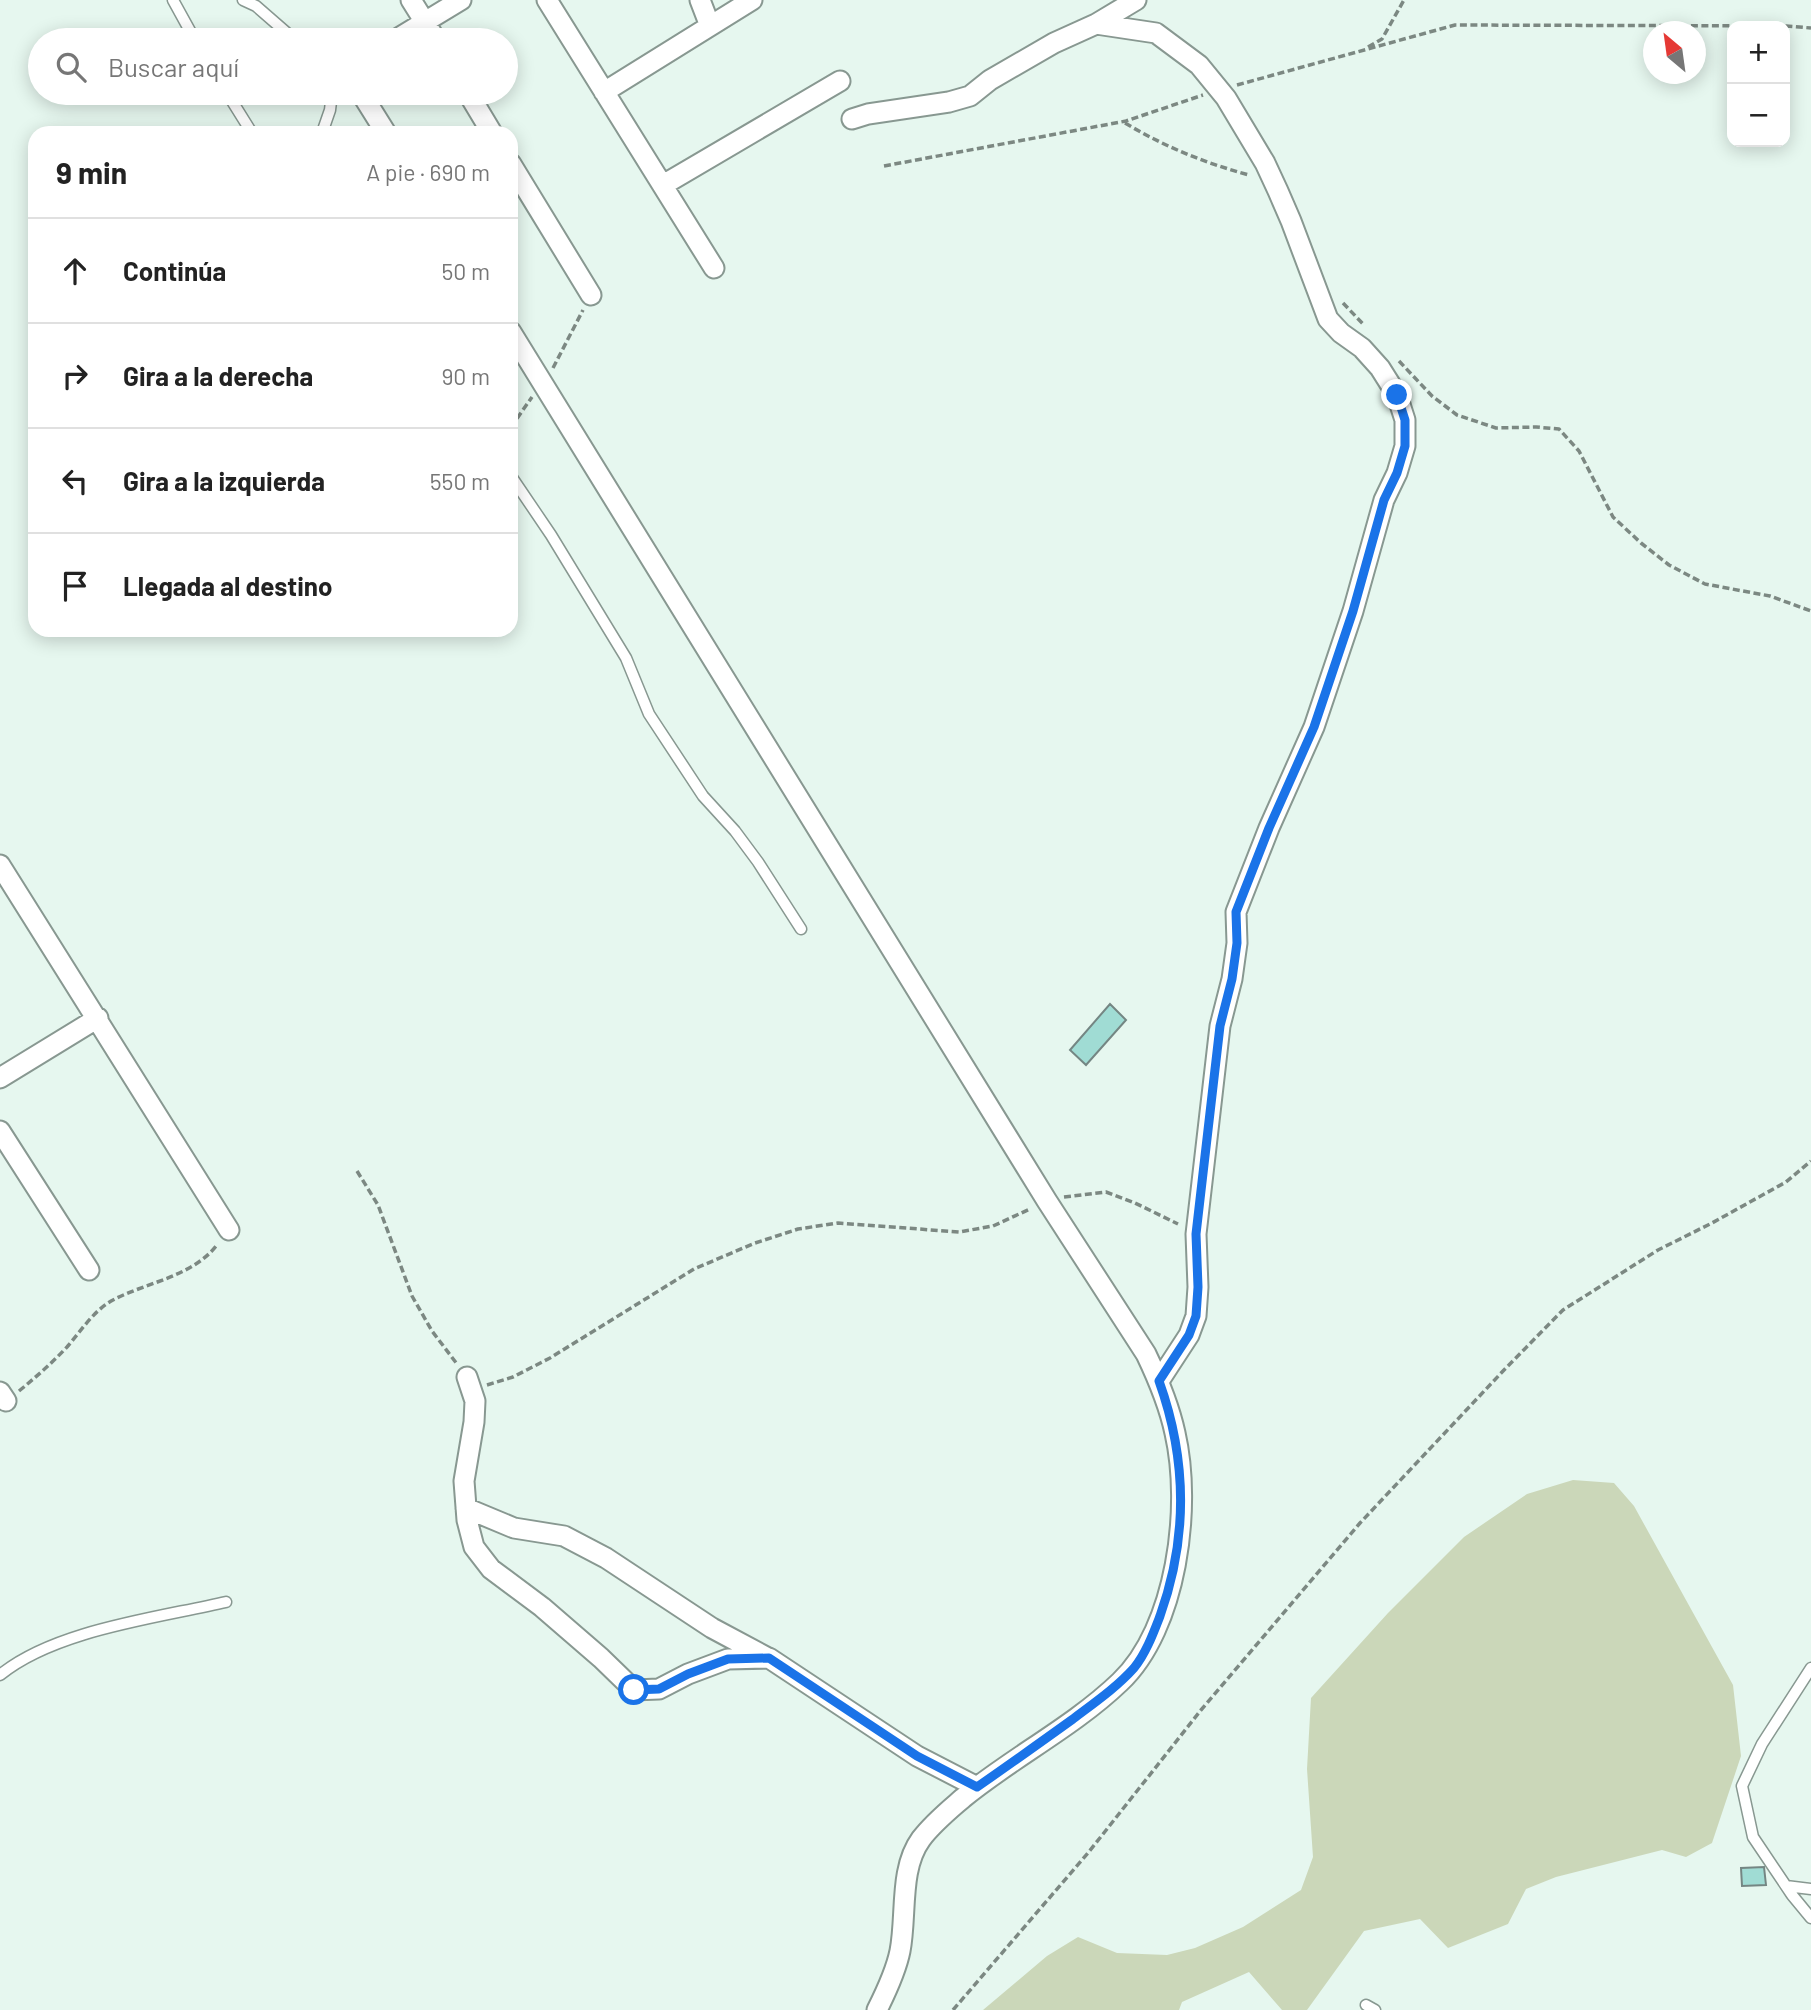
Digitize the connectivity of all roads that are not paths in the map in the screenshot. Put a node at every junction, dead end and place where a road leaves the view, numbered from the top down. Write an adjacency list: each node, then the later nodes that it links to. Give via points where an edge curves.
1 (173, 0): 12 (lane)
2 (243, 0): 13 (lane)
3 (411, 0): 9 (street)
4 (461, 0): 9 (street)
5 (700, 0): 11 (street)
6 (752, 0): 11 (street)
7 (1136, 0): 10 (street)
8 (551, 2): 17 (street)
9 (425, 22): 14 (street); 15 (street)
10 (1096, 24): 22 (street, via 1054,43 970,96); 40 (street, via 1156,33 1199,65 1219,89 1265,163 1328,319 1380,368 1397,395 1405,420 1405,446 1397,473 1384,500 1314,727 1236,912 1237,943 1220,1026 1196,1234 1196,1316)
11 (710, 26): 17 (street)
12 (188, 28)
13 (281, 28)
14 (415, 28)
15 (429, 28)
16 (840, 81): 28 (street)
17 (604, 92): 28 (street)
18 (234, 105): 23 (lane)
19 (331, 105): 24 (lane)
20 (368, 105): 25 (street)
21 (475, 105): 26 (street)
22 (852, 119)
23 (248, 126)
24 (325, 126)
25 (382, 126)
26 (488, 126)
27 (518, 175): 30 (street)
28 (663, 185): 29 (street)
29 (714, 268)
30 (591, 295)
31 (518, 343): 40 (street)
32 (518, 486): 34 (lane, via 626,658 649,714 703,796 758,862)
33 (0, 865): 35 (street)
34 (801, 929)
35 (98, 1018): 36 (street); 38 (street)
36 (0, 1078)
37 (0, 1130): 39 (street)
38 (229, 1230)
39 (89, 1270)
40 (1159, 1381): 47 (street, via 1176,1435 1181,1506 1171,1585 1152,1638 1119,1683)
41 (469, 1383): 42 (street, via 475,1401 464,1481)
42 (466, 1508): 44 (street, via 514,1528 564,1536); 44 (street, via 474,1547 491,1569 542,1606 634,1690 659,1689 728,1659)
43 (226, 1602): 46 (lane, via 98,1631 31,1654)
44 (769, 1658): 47 (street, via 917,1756)
45 (1811, 1668): 48 (lane, via 1762,1744 1742,1786 1753,1838)
46 (0, 1675)
47 (977, 1787): 51 (street, via 936,1821 913,1850 900,1955)
48 (1786, 1886): 49 (lane); 50 (lane)
49 (1811, 1889)
50 (1811, 1918)
51 (877, 2010)

